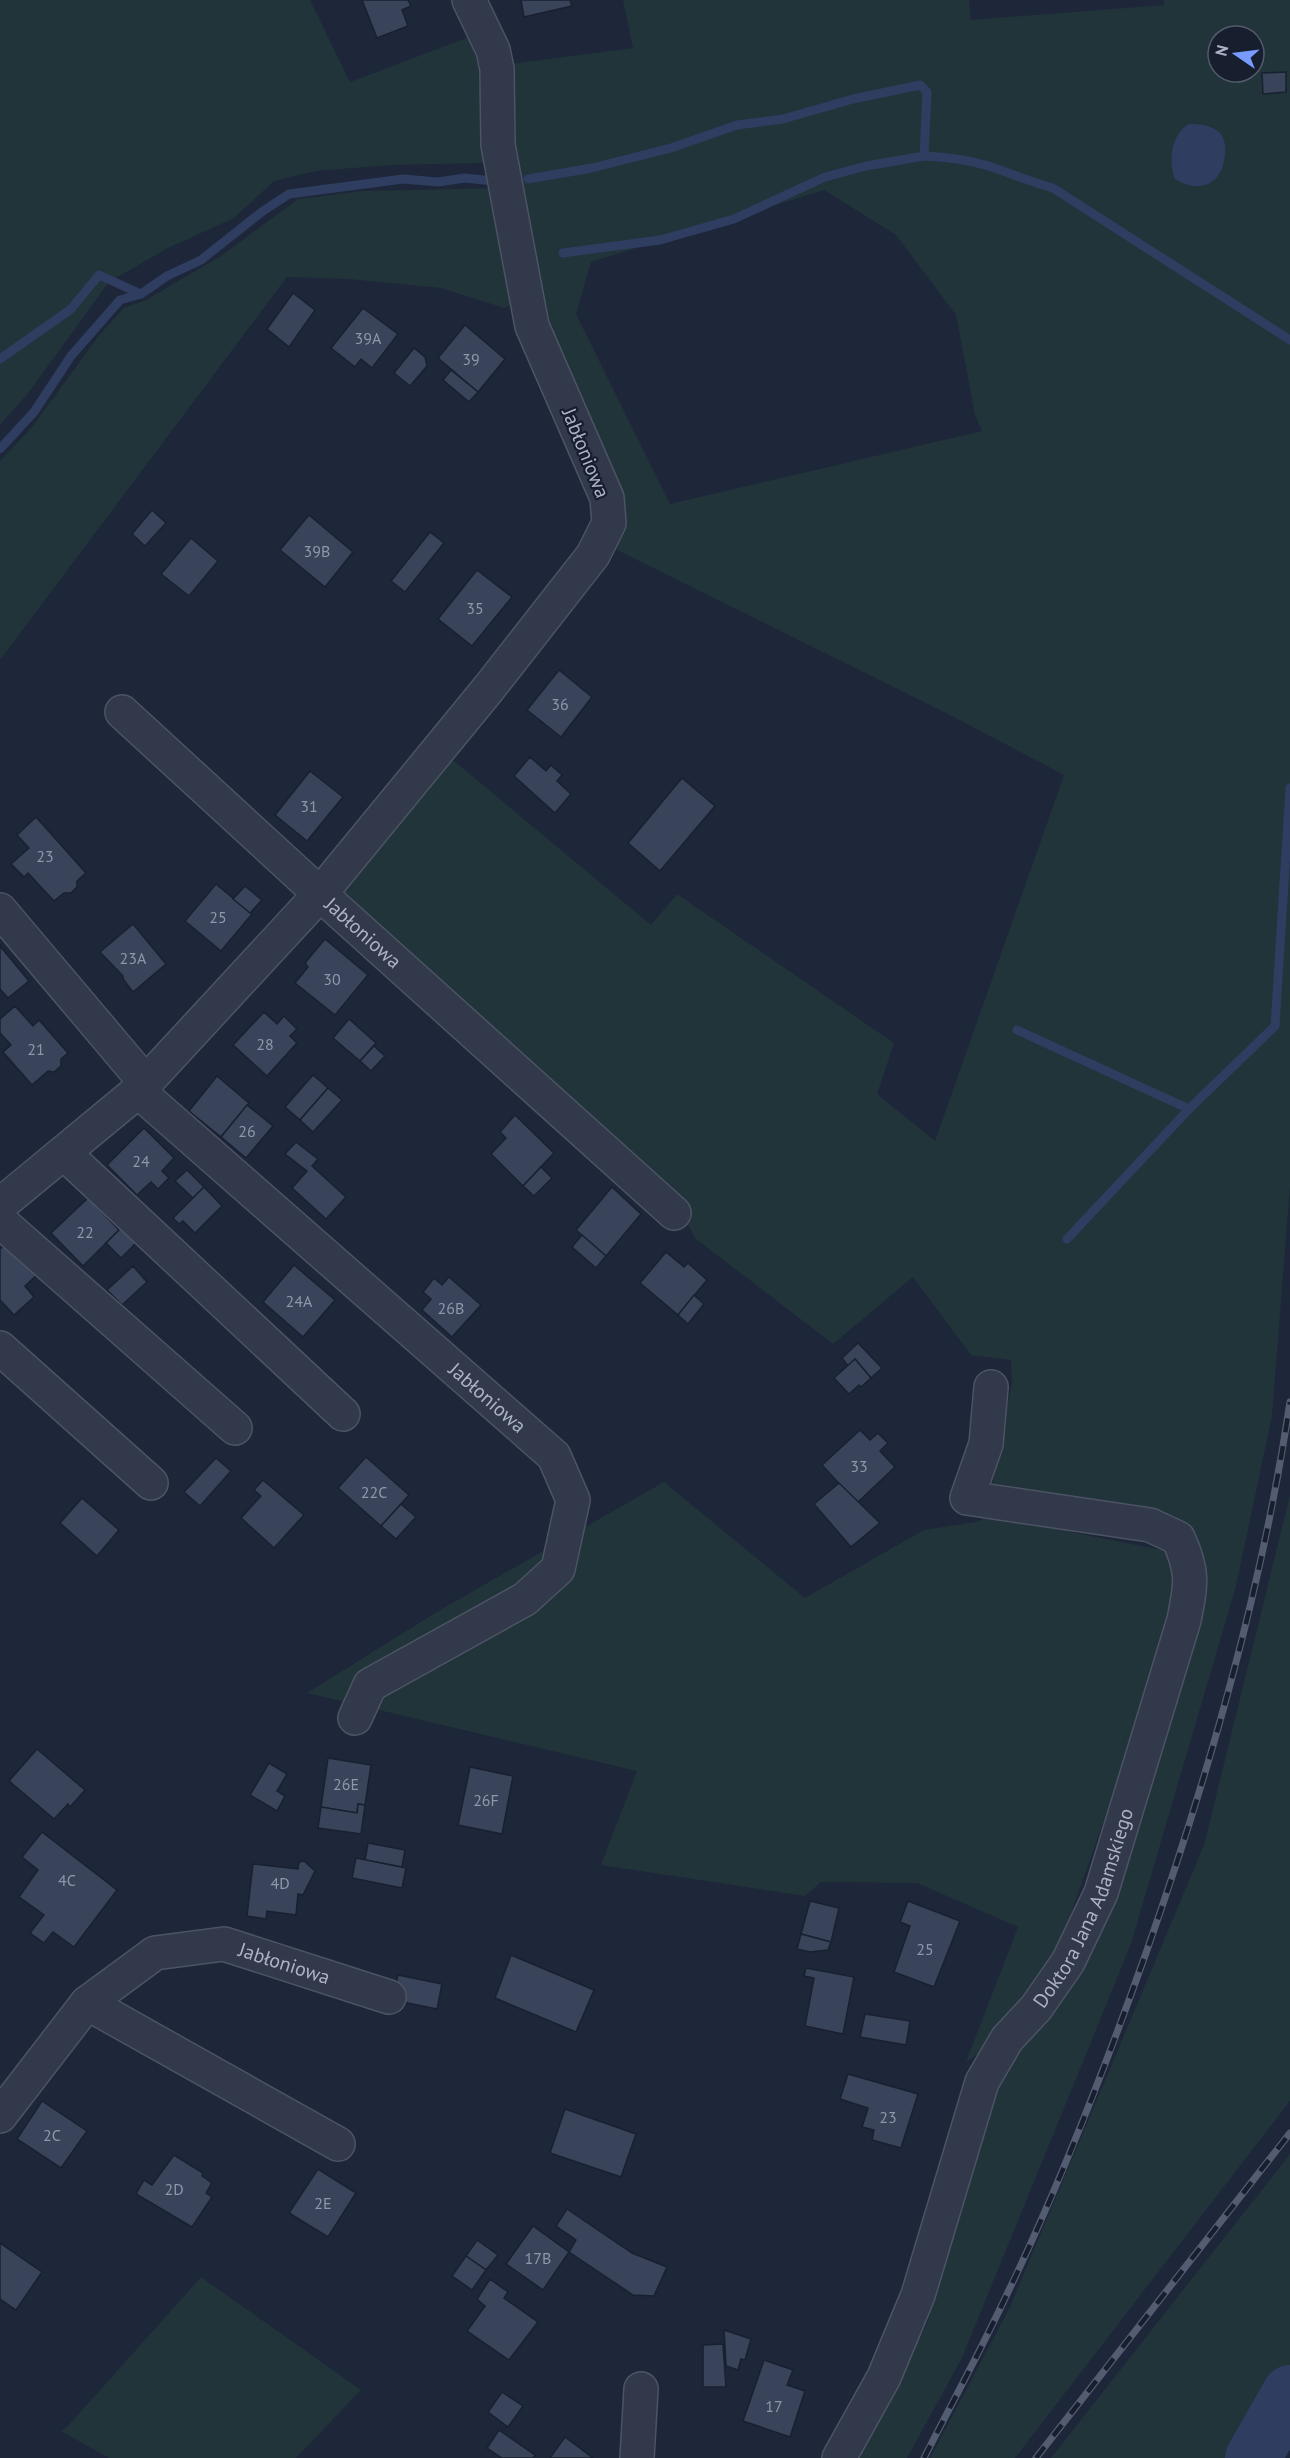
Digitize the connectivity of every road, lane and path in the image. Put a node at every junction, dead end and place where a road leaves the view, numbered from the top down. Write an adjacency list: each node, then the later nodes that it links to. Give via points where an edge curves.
1 (469, 0): 3 (street, Jabłoniowa, via 493,50 497,69 498,145 532,326 607,498 609,523 593,555)
2 (122, 712): 3 (street, Jabłoniowa)
3 (320, 894): 5 (street, Jabłoniowa); 8 (street, Jabłoniowa)
4 (0, 910): 5 (street)
5 (142, 1087): 6 (street, Jabłoniowa); 15 (street, Jabłoniowa, via 554,1456 573,1500 558,1569 525,1599 370,1685)
6 (64, 1153): 7 (street, Jabłoniowa); 12 (street)
7 (0, 1205)
8 (674, 1213)
9 (0, 1221): 13 (street)
10 (0, 1348): 14 (street)
11 (991, 1387): 22 (street, Doktora Jana Adamskiego, via 986,1444 960,1507 1150,1526 1178,1538 1191,1583 1184,1620 1101,1893 1068,1962 1036,2008 1007,2039 982,2082 918,2295 884,2377)
12 (343, 1414)
13 (236, 1428)
14 (152, 1483)
15 (355, 1718)
16 (389, 1996): 17 (street, Jabłoniowa, via 224,1944 155,1953)
17 (87, 2003): 18 (street, Jabłoniowa); 19 (street)
18 (0, 2116)
19 (338, 2144)
20 (641, 2389): 21 (street)
21 (637, 2458)
22 (839, 2458)

